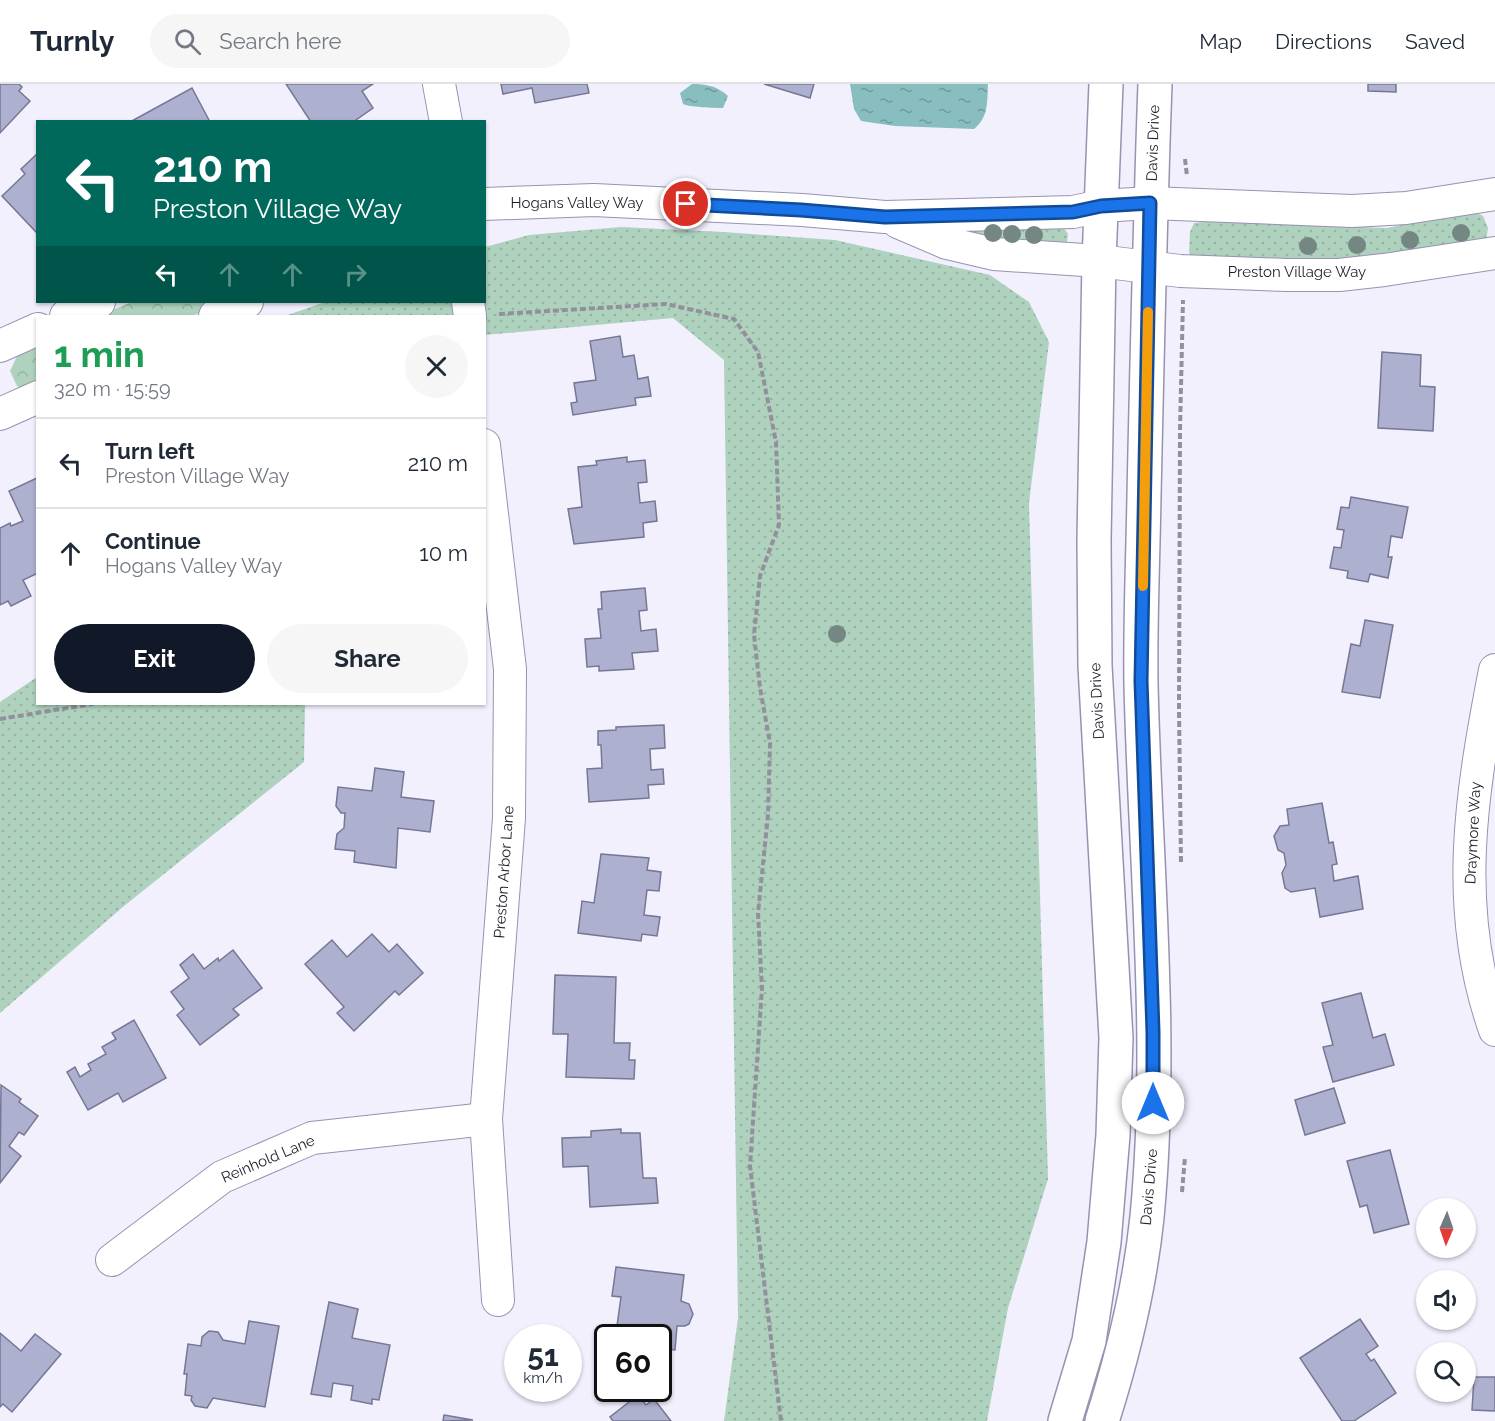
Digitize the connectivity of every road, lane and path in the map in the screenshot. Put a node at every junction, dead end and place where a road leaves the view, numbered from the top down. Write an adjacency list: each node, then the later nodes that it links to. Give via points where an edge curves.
1 (439, 84): 4 (street)
2 (1106, 84): 8 (main road, Davis Drive)
3 (1155, 84): 6 (main road, Davis Drive)
4 (446, 120)
5 (1495, 194): 6 (street, via 1406,208 1352,211)
6 (1150, 203): 8 (street); 12 (main road, Davis Drive)
7 (486, 204): 9 (street, Hogans Valley Way, via 594,200)
8 (1101, 206): 9 (street, Hogans Valley Way, via 1073,212); 11 (main road, Davis Drive)
9 (885, 217): 11 (street, Hogans Valley Way, via 947,243 994,254)
10 (1495, 253): 12 (street, Preston Village Way, via 1339,274 1180,271)
11 (1099, 261): 12 (street, Preston Village Way); 31 (main road, Davis Drive, via 1095,666 1116,1038 1104,1242 1089,1341)
12 (1148, 266): 32 (main road, Davis Drive, via 1141,681 1154,1127 1147,1220 1136,1294)
13 (97, 303): 15 (street)
14 (246, 303): 16 (street)
15 (68, 315)
16 (216, 315)
17 (486, 315): 30 (path, via 666,304 734,319 758,352 776,442 779,525 760,576 754,635 770,743 768,815 758,913 762,988 750,1166)
18 (36, 330): 19 (street)
19 (0, 346)
20 (36, 398): 21 (street)
21 (0, 414)
22 (486, 462): 27 (street, Preston Arbor Lane, via 510,669 509,818)
23 (1495, 670): 26 (street, Draymore Way, via 1476,777 1469,852 1473,935)
24 (86, 705): 25 (path)
25 (0, 719)
26 (1495, 1030)
27 (486, 1119): 28 (street, Reinhold Lane, via 312,1138 222,1177); 29 (street, Preston Arbor Lane)
28 (112, 1260)
29 (498, 1300)
30 (781, 1421)
31 (1065, 1421)
32 (1102, 1421)

